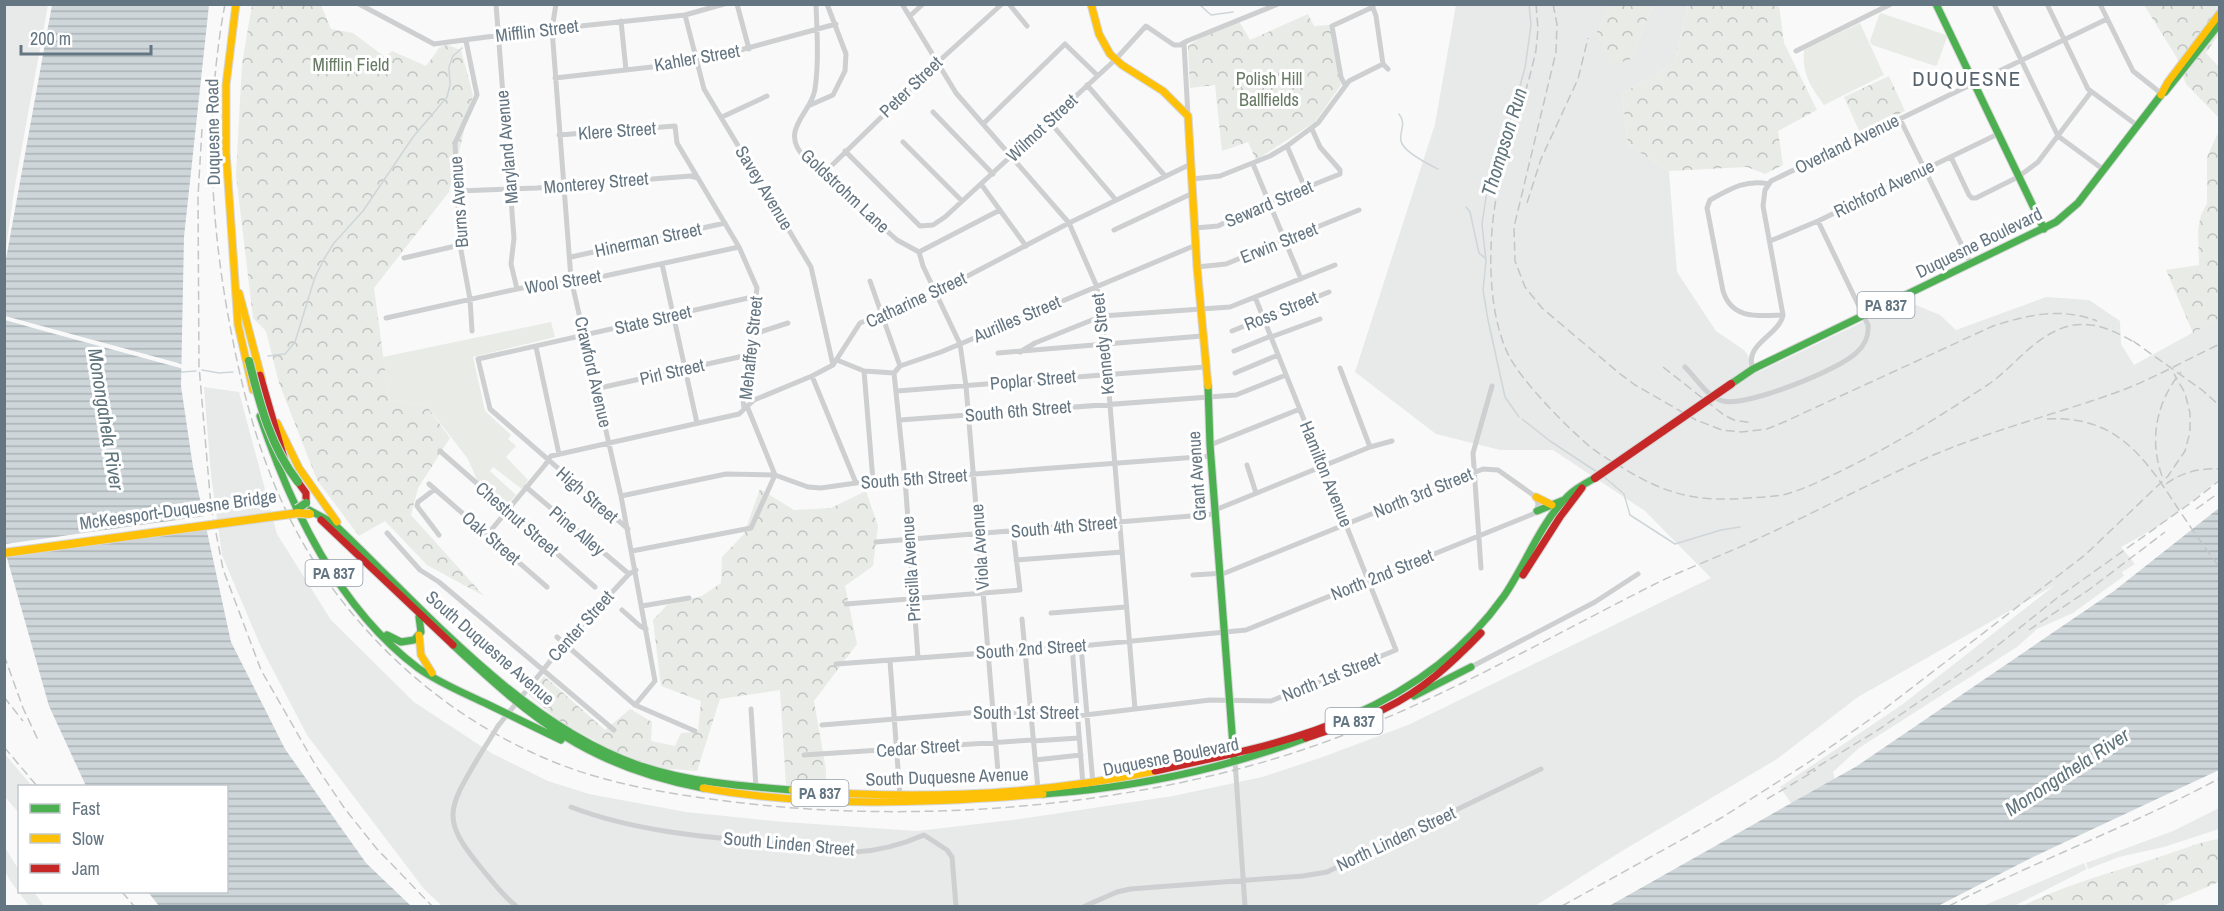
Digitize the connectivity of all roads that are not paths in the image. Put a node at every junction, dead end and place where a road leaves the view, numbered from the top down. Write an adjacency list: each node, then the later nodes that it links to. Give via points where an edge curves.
1 (236, 4): 108 (main road, Duquesne Road / PA 837, via 225,114)
2 (359, 4): 33 (street, Mifflin Street, via 434,45)
3 (496, 4): 31 (street, Maryland Avenue)
4 (556, 4): 29 (street, Crawford Avenue)
5 (724, 4): 22 (street, Mifflin Street)
6 (737, 4): 35 (street)
7 (816, 4): 30 (street, Goldstrohm Lane)
8 (827, 4): 27 (street)
9 (902, 4): 23 (street, Kennedy Street)
10 (923, 4): 23 (street)
11 (1002, 4): 40 (street, Peter Street)
12 (1009, 4): 28 (street)
13 (1091, 4): 37 (main road, via 1104,45)
14 (1278, 4): 34 (street)
15 (1891, 4): 36 (street)
16 (1936, 4): 47 (main road)
17 (1994, 4): 38 (street)
18 (2047, 4): 32 (street)
19 (2100, 4): 24 (street)
20 (1372, 6): 41 (street); 49 (street, via 1332,26)
21 (2220, 13): 45 (main road, Duquesne Boulevard / PA 837)
22 (685, 15): 25 (street, Mifflin Street); 39 (street, Savey Avenue)
23 (910, 16): 40 (street, Kennedy Street)
24 (2107, 19): 32 (street, Overland Avenue); 51 (street, via 2133,71)
25 (621, 21): 29 (street, Mifflin Street); 43 (street)
26 (2220, 23): 45 (main road, Duquesne Boulevard / PA 837)
27 (836, 24): 30 (street, Kahler Street); 53 (street, via 846,54 845,71 833,95)
28 (1027, 26)
29 (552, 29): 31 (street, Mifflin Street); 46 (street, Crawford Avenue)
30 (817, 31): 35 (street, Kahler Street); 53 (street, Goldstrohm Lane, via 815,92)
31 (497, 36): 33 (street, Mifflin Street); 85 (street, Maryland Avenue)
32 (2064, 39): 38 (street, Overland Avenue); 50 (street)
33 (466, 41): 86 (street, Burns Avenue, via 477,95 455,142)
34 (1184, 44): 37 (street, Wilmot Street, via 1174,45 1146,26); 55 (street, Grant Avenue)
35 (749, 49): 39 (street, Kahler Street)
36 (1796, 51)
37 (1115, 60): 44 (street, Wilmot Street); 55 (main road, via 1150,82)
38 (2021, 61): 47 (street, Overland Avenue); 65 (street)
39 (696, 62): 43 (street, Kahler Street); 56 (street, Savey Avenue, via 704,89)
40 (938, 62): 59 (street, Kennedy Street, via 956,93); 68 (street, Peter Street)
41 (1383, 64): 42 (street); 49 (street)
42 (1388, 69)
43 (626, 70): 46 (street, Kahler Street)
44 (1097, 75): 48 (street, Wilmot Street); 59 (street, via 1065,44)
45 (2175, 77): 51 (main road, Duquesne Boulevard / PA 837)
46 (555, 78): 64 (street, Crawford Avenue)
47 (1973, 84): 57 (street, Overland Avenue); 63 (main road)
48 (1087, 85): 58 (street, Wilmot Street); 77 (street)
49 (1345, 85): 62 (street)
50 (2091, 92): 61 (street); 65 (street)
51 (2162, 94): 61 (main road, Duquesne Boulevard / PA 837)
52 (767, 96): 56 (street)
53 (806, 107): 75 (street, Goldstrohm Lane, via 796,126 797,147)
54 (933, 112): 76 (street)
55 (1188, 116): 71 (main road, Grant Avenue)
56 (722, 117): 149 (street, Savey Avenue, via 811,267)
57 (1900, 119): 73 (street); 82 (street, Overland Avenue)
58 (1049, 121): 69 (street, Wilmot Street); 88 (street)
59 (983, 124): 69 (street, Kennedy Street)
60 (675, 126): 64 (street, Klere Street); 79 (street, Mehaffey Street, via 677,142)
61 (2138, 126): 74 (main road, Duquesne Boulevard / PA 837)
62 (1312, 129): 67 (street); 84 (street, Seward Street, via 1320,147 1341,173)
63 (1998, 134): 70 (street, Richford Avenue); 78 (main road)
64 (559, 135): 83 (street, Crawford Avenue)
65 (2058, 136): 74 (street); 78 (street, via 2038,162)
66 (903, 142): 89 (street)
67 (1287, 146): 72 (street); 84 (street)
68 (845, 151): 75 (street, Peter Street); 89 (street, Wilmot Street, via 920,226 933,225)
69 (1011, 156): 76 (street, Wilmot Street); 95 (street, Kennedy Street)
70 (1951, 157): 73 (street, Richford Avenue); 78 (street, via 1972,198)
71 (1191, 164): 77 (street, Catharine Street); 80 (main road, Grant Avenue)
72 (1253, 164): 80 (street, via 1216,177); 90 (street)
73 (1925, 169): 93 (street, Richford Avenue); 110 (street)
74 (2104, 170): 97 (main road, Duquesne Boulevard / PA 837, via 2071,210)
75 (824, 173): 105 (street, Goldstrohm Lane, via 897,240)
76 (993, 174): 81 (street, Wilmot Street)
77 (1165, 176): 88 (street, Catharine Street)
78 (2018, 177): 97 (main road)
79 (698, 178): 83 (street, Monterey Street); 94 (street, Mehaffey Street)
80 (1192, 179): 87 (main road, Grant Avenue)
81 (981, 184): 89 (street, Wilmot Street); 91 (street)
82 (1769, 184): 100 (street, via 1763,201); 127 (street, via 1754,181 1737,185 1710,200 1707,208 1723,291 1729,303 1749,316)
83 (564, 186): 85 (street, Monterey Street); 106 (street, Crawford Avenue)
84 (1305, 188): 90 (street, Seward Street)
85 (511, 190): 86 (street, Monterey Street); 117 (street, Maryland Avenue, via 511,264)
86 (458, 191): 101 (street, Burns Avenue)
87 (1193, 193): 96 (main road, Grant Avenue); 98 (street)
88 (1116, 200): 95 (street, Catharine Street)
89 (962, 201)
90 (1269, 202): 96 (street, Seward Street, via 1218,226); 99 (street)
91 (1000, 210): 103 (street); 105 (street)
92 (1359, 210): 99 (street, Erwin Street)
93 (1818, 221): 100 (street, Richford Avenue); 128 (street)
94 (725, 223): 104 (street, Mehaffey Street); 106 (street, Hinerman Street)
95 (1069, 223): 103 (street, Catharine Street); 116 (street, Kennedy Street)
96 (1195, 228): 102 (main road, Grant Avenue)
97 (2044, 229): 110 (main road, Duquesne Boulevard / PA 837)
98 (1114, 230)
99 (1285, 240): 112 (street, Erwin Street, via 1226,264); 114 (street)
100 (1770, 242): 127 (street)
101 (460, 245): 107 (street); 122 (street, Burns Avenue)
102 (1196, 245): 112 (main road, Grant Avenue); 116 (street, Aurilles Street)
103 (1026, 246): 119 (street, Catharine Street)
104 (739, 247): 109 (street, Wool Street); 120 (street, Mehaffey Street)
105 (919, 252): 119 (street)
106 (571, 257): 113 (street, Crawford Avenue)
107 (404, 258)
108 (234, 259): 148 (main road, PA 837, via 236,304); 160 (main road, PA 837)
109 (662, 264): 113 (street, Wool Street); 124 (street)
110 (1971, 264): 128 (main road, Duquesne Boulevard / PA 837)
111 (1335, 265): 114 (street)
112 (1197, 267): 123 (main road, Grant Avenue)
113 (571, 279): 117 (street, Wool Street); 136 (street, Crawford Avenue)
114 (1301, 279): 121 (street)
115 (870, 281): 125 (street)
116 (1097, 287): 126 (street, Kennedy Street); 139 (street, Aurilles Street)
117 (517, 289): 122 (street, Wool Street)
118 (1329, 291): 130 (street, Ross Street)
119 (935, 293): 125 (street, Catharine Street); 139 (street, Viola Avenue)
120 (757, 296): 124 (street, State Street); 135 (street, Mehaffey Street)
121 (1255, 297): 123 (street, via 1230,307); 130 (street, Hamilton Avenue)
122 (470, 299): 129 (street, Wool Street); 133 (street, Burns Avenue)
123 (1201, 308): 126 (street); 137 (main road, Grant Avenue)
124 (674, 315): 136 (street, State Street); 154 (street)
125 (882, 315): 149 (street, Catharine Street, via 860,323); 150 (street)
126 (1102, 315): 140 (street, Kennedy Street); 143 (street)
127 (1783, 315): 155 (street, via 1780,325 1760,342 1753,354)
128 (1864, 315): 152 (street, via 1868,334 1851,358 1809,379 1746,400 1729,402 1717,398); 155 (main road, Duquesne Boulevard / PA 837)
129 (386, 318)
130 (1263, 318): 134 (street, Ross Street); 138 (street, Hamilton Avenue)
131 (1320, 319): 138 (street)
132 (788, 323): 135 (street)
133 (472, 331)
134 (1232, 331)
135 (751, 335): 145 (street, Mehaffey Street)
136 (583, 336): 141 (street, State Street); 165 (street, Crawford Avenue)
137 (1202, 336): 140 (street); 151 (main road, Grant Avenue)
138 (1271, 337): 142 (street); 146 (street, Hamilton Avenue)
139 (960, 344): 150 (street, Aurilles Street); 163 (street, Viola Avenue)
140 (1105, 344): 143 (street); 159 (street, Kennedy Street)
141 (536, 347): 147 (street, State Street); 179 (street)
142 (1234, 351)
143 (1020, 352): 144 (street)
144 (998, 353)
145 (748, 355): 154 (street, Pirl Street); 169 (street, Mehaffey Street, via 743,398)
146 (1278, 355): 157 (street); 161 (street, Hamilton Avenue)
147 (478, 359): 181 (street, High Street, via 490,409)
148 (247, 362): 200 (main road, bridge, via 275,447 306,493); 257 (main road, PA 837, bridge, via 266,437 309,531 344,588 384,638)
149 (835, 363): 156 (street); 162 (street)
150 (900, 366): 158 (street)
151 (1205, 367): 159 (street, Poplar Street); 167 (main road, Grant Avenue)
152 (1685, 367)
153 (1340, 368): 177 (street)
154 (685, 369): 165 (street, Pirl Street); 173 (street)
155 (1753, 369): 192 (main road, Duquesne Boulevard / PA 837, bridge)
156 (864, 371): 158 (street); 189 (street)
157 (1235, 373)
158 (894, 374): 166 (street, Priscilla Avenue)
159 (1108, 374): 163 (street, Poplar Street); 168 (street, Kennedy Street)
160 (260, 375): 213 (main road, PA 837, via 299,468); 242 (main road, via 295,493 336,570 365,611 392,639 407,644)
161 (1286, 375): 167 (street, South 6th Street, via 1236,394); 170 (street, Hamilton Avenue)
162 (812, 376): 169 (street, via 754,400); 190 (street)
163 (966, 386): 166 (street, Poplar Street); 171 (street, Viola Avenue)
164 (1492, 386): 185 (street, via 1475,441)
165 (595, 388): 175 (street, Crawford Avenue)
166 (897, 391): 172 (street, Priscilla Avenue)
167 (1209, 396): 168 (street, South 6th Street); 176 (main road, Grant Avenue)
168 (1109, 403): 171 (street, South 6th Street); 182 (street, Kennedy Street)
169 (746, 408): 173 (street, via 739,414); 186 (street)
170 (1300, 409): 176 (street); 184 (street, Hamilton Avenue)
171 (968, 414): 172 (street, South 6th Street); 187 (street, Viola Avenue)
172 (900, 420): 188 (street, Priscilla Avenue)
173 (698, 423): 175 (street)
174 (1392, 441): 177 (street, South 4th Street)
175 (610, 442): 179 (street); 196 (street, Crawford Avenue)
176 (1210, 446): 180 (main road, Grant Avenue)
177 (1370, 447): 184 (street, South 4th Street)
178 (440, 451): 201 (street, Chestnut Street)
179 (559, 454): 181 (street)
180 (1211, 456): 182 (street, South 5th Street); 202 (main road, Grant Avenue)
181 (547, 461): 193 (street); 207 (street, High Street)
182 (1113, 463): 187 (street, South 5th Street); 204 (street, Kennedy Street)
183 (1247, 465): 195 (street)
184 (1323, 466): 195 (street, South 4th Street); 205 (street, Hamilton Avenue)
185 (1474, 472): 197 (street, North 3rd Street, via 1494,469); 205 (street, North 3rd Street); 214 (street)
186 (775, 475): 190 (street, South 5th Street, via 808,487); 196 (street, South 5th Street, via 726,474); 218 (street, via 751,528)
187 (974, 475): 188 (street, South 5th Street); 210 (street, Viola Avenue)
188 (905, 479): 189 (street, South 5th Street); 215 (street, Priscilla Avenue)
189 (873, 482): 190 (street, South 5th Street)
190 (856, 483)
191 (429, 484): 194 (street, Oak Street)
192 (1585, 484): 198 (main road, Duquesne Boulevard / PA 837); 251 (main road, Duquesne Boulevard / PA 837, via 1498,612)
193 (526, 488): 201 (street); 225 (street, Pine Alley)
194 (435, 489): 211 (street, Oak Street, via 417,506); 212 (street, Oak Street)
195 (1256, 493): 202 (street, South 4th Street)
196 (621, 496): 207 (street, Crawford Avenue)
197 (1536, 497): 199 (main road); 203 (street)
198 (1565, 500): 199 (main road); 206 (main road, Duquesne Boulevard / PA 837)
199 (1552, 505): 203 (main road)
200 (308, 509): 213 (main road, McKeesport-Duquesne Bridge); 217 (main road, McKeesport-Duquesne Bridge, bridge); 217 (main road, McKeesport-Duquesne Bridge, bridge); 236 (main road, South Duquesne Avenue)
201 (507, 510): 212 (street); 229 (street, Chestnut Street)
202 (1215, 512): 204 (street, South 4th Street); 223 (main road, Grant Avenue)
203 (1535, 513): 206 (main road, via 1544,518); 214 (street, North 2nd Street)
204 (1119, 522): 208 (street, South 4th Street); 219 (street, Kennedy Street)
205 (1346, 524): 223 (street, North 3rd Street); 227 (street, Hamilton Avenue)
206 (1546, 527): 251 (main road, Duquesne Boulevard / PA 837, via 1500,602)
207 (628, 529): 218 (street, Crawford Avenue)
208 (1013, 531): 210 (street, South 4th Street); 220 (street)
209 (387, 533): 256 (street, via 420,570)
210 (979, 533): 215 (street, South 4th Street); 230 (street, Viola Avenue)
211 (439, 535)
212 (487, 535): 228 (street, Oak Street)
213 (348, 536): 258 (main road, South Duquesne Avenue / PA 837)
214 (1479, 536): 221 (street); 227 (street, North 2nd Street)
215 (909, 539): 216 (street, South 4th Street); 232 (street, Priscilla Avenue)
216 (876, 542)
217 (4, 551)
218 (632, 551): 222 (street, Crawford Avenue)
219 (1122, 552): 220 (street); 235 (street, Kennedy Street)
220 (1016, 560): 230 (street, via 1020,590)
221 (1481, 568)
222 (636, 570): 225 (street, Center Street); 234 (street, Crawford Avenue)
223 (1220, 573): 226 (street, North 3rd Street); 241 (main road, Grant Avenue)
224 (1638, 573): 255 (street, via 1595,602)
225 (629, 574): 245 (street, Center Street)
226 (1193, 574)
227 (1369, 581): 241 (street, North 2nd Street, via 1246,630); 249 (street, Hamilton Avenue)
228 (547, 587)
229 (595, 587)
230 (983, 593): 232 (street); 250 (street, Viola Avenue)
231 (689, 598): 234 (street)
232 (914, 599): 233 (street); 252 (street, Priscilla Avenue)
233 (846, 604)
234 (642, 606): 240 (street, Crawford Avenue)
235 (1126, 607): 238 (street); 244 (street, Kennedy Street)
236 (415, 610): 242 (main road, via 422,624); 258 (main road, South Duquesne Avenue)
237 (622, 610): 240 (street)
238 (1051, 613)
239 (1022, 620): 248 (street)
240 (646, 629): 260 (street, Crawford Avenue, via 655,681)
241 (1224, 633): 244 (street, South 2nd Street); 259 (main road, Grant Avenue)
242 (420, 635): 257 (main road, via 423,662)
243 (557, 637): 245 (street)
244 (1129, 641): 247 (street, South 2nd Street); 263 (street, Kennedy Street)
245 (564, 644): 256 (street, Center Street); 260 (street)
246 (1072, 646): 247 (street, South 2nd Street); 248 (street, South 2nd Street); 269 (street)
247 (1081, 646): 268 (street)
248 (1025, 649): 250 (street, South 2nd Street); 267 (street)
249 (1396, 650): 259 (street, North 1st Street, via 1271,701)
250 (987, 651): 252 (street, South 2nd Street); 265 (street, Viola Avenue)
251 (1458, 653): 255 (main road, via 1464,664); 261 (main road, Duquesne Boulevard / PA 837); 264 (main road, Duquesne Boulevard / PA 837, via 1417,689)
252 (918, 658): 253 (street, South 2nd Street)
253 (890, 661): 254 (street, South 2nd Street); 270 (street)
254 (836, 664)
255 (1471, 667): 264 (main road)
256 (543, 669): 258 (street, Center Street); 272 (street)
257 (440, 680): 266 (main road, PA 837)
258 (517, 700): 266 (street, Center Street); 282 (main road, South Duquesne Avenue, via 569,741); 289 (main road, South Duquesne Avenue / PA 837, via 567,732 631,762 680,777)
259 (1230, 701): 263 (street, South 1st Street); 280 (main road, Grant Avenue)
260 (635, 705): 273 (street)
261 (1372, 706): 264 (main road); 280 (main road, Duquesne Boulevard / PA 837)
262 (751, 709): 289 (street)
263 (1135, 709): 268 (street, South 1st Street)
264 (1382, 710): 280 (main road, Duquesne Boulevard / PA 837, via 1311,738)
265 (992, 711): 267 (street, South 1st Street); 270 (street, South 1st Street); 276 (street, Viola Avenue)
266 (506, 713): 282 (main road, PA 837); 293 (street, bridge, via 478,758 453,813 456,834)
267 (1030, 713): 269 (street, South 1st Street); 275 (street)
268 (1086, 713): 269 (street, South 1st Street); 286 (street)
269 (1077, 716): 274 (street)
270 (894, 720): 271 (street, South 1st Street); 277 (street)
271 (822, 725)
272 (614, 730)
273 (695, 731)
274 (1079, 738): 275 (street, Cedar Street); 279 (street)
275 (1033, 740): 276 (street, Cedar Street); 281 (street)
276 (995, 743): 277 (street, Cedar Street); 284 (street, Viola Avenue)
277 (896, 750): 278 (street, Cedar Street); 290 (street)
278 (804, 755)
279 (1081, 755): 281 (street); 287 (street)
280 (1234, 757): 286 (main road, Duquesne Boulevard / PA 837, via 1174,775); 292 (street, Grant Avenue)
281 (1035, 760): 288 (street)
282 (621, 766): 285 (main road, South Duquesne Avenue / PA 837)
283 (1541, 769): 292 (street, North Linden Street, via 1336,868 1313,874)
284 (998, 772)
285 (653, 776): 289 (main road, Duquesne Boulevard / PA 837, via 682,785)
286 (1093, 785): 287 (main road, South Duquesne Avenue / PA 837)
287 (1083, 787): 288 (main road, South Duquesne Avenue / PA 837); 289 (main road, Duquesne Boulevard / PA 837, via 1027,796 908,802 826,800)
288 (1038, 789): 290 (main road, South Duquesne Avenue / PA 837)
289 (756, 791): 290 (main road, South Duquesne Avenue / PA 837)
290 (900, 796)
291 (571, 807): 294 (street, South Linden Street, via 629,825 852,852 901,845 924,835 952,857)
292 (1243, 880): 295 (street, via 1130,889); 296 (street, Grant Avenue)
293 (516, 906)
294 (956, 906)
295 (1085, 906)
296 (1245, 906)

